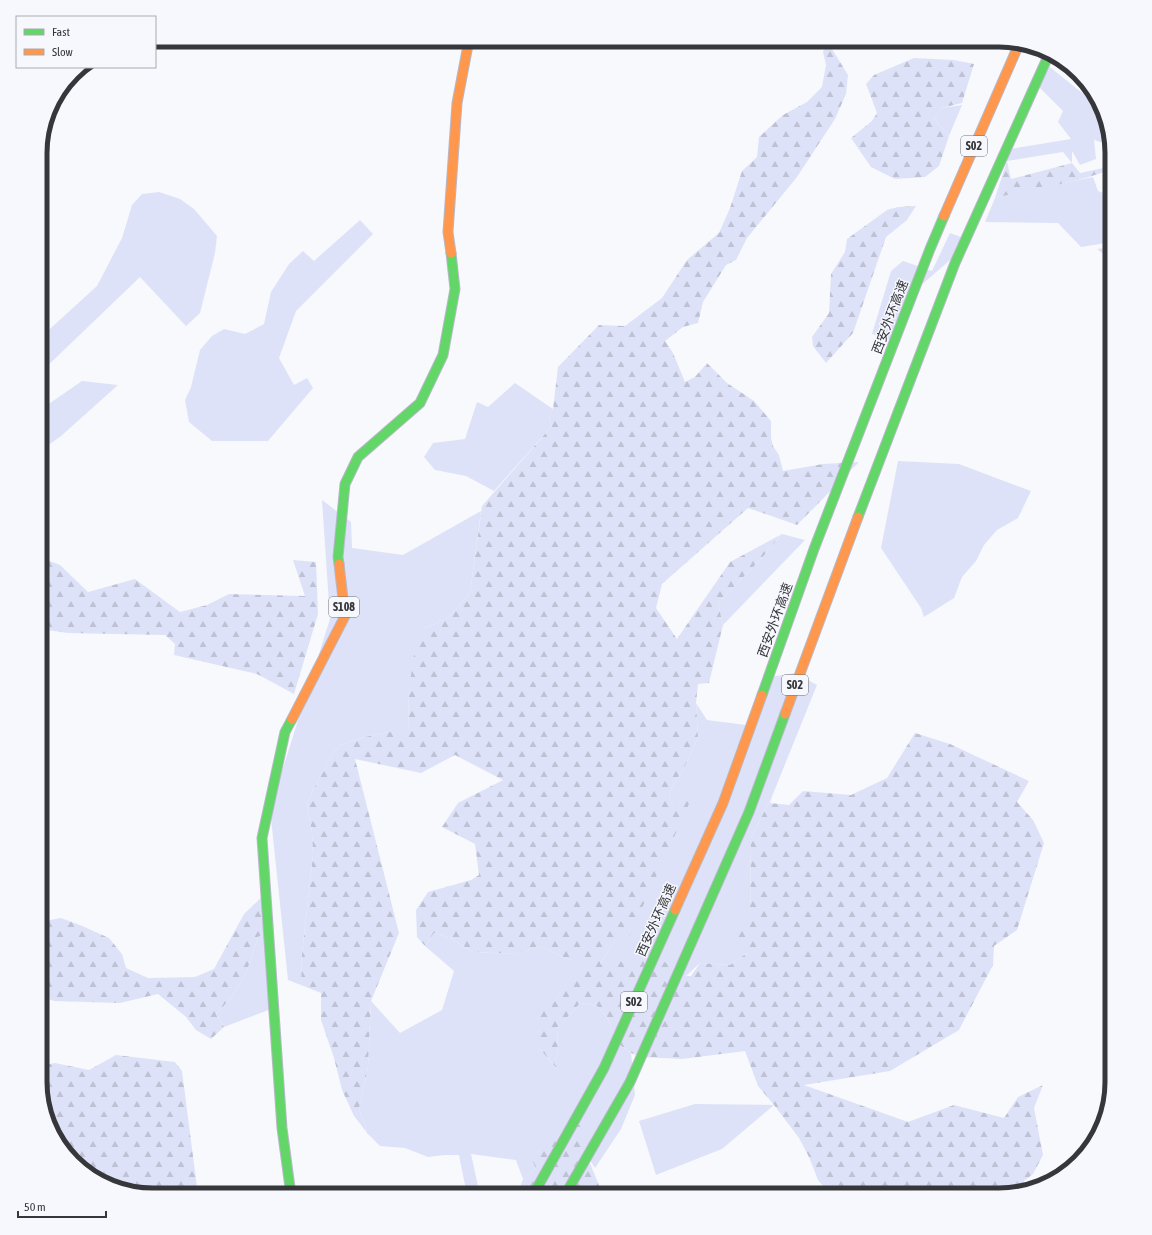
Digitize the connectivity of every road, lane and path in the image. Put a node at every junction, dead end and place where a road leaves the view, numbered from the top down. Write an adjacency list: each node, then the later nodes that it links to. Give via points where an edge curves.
1 (468, 47): 4 (main road, S108, via 457,103 448,232 455,288 443,355 420,403 358,458 345,484 338,557 345,616 285,732 262,838 282,1128)
2 (1017, 49): 5 (main road, 西安外环高速 / S02, via 930,249 898,331 814,549 723,802 604,1068)
3 (1047, 59): 6 (main road, S02, via 955,263 749,812 630,1082)
4 (290, 1188)
5 (537, 1188)
6 (569, 1188)

